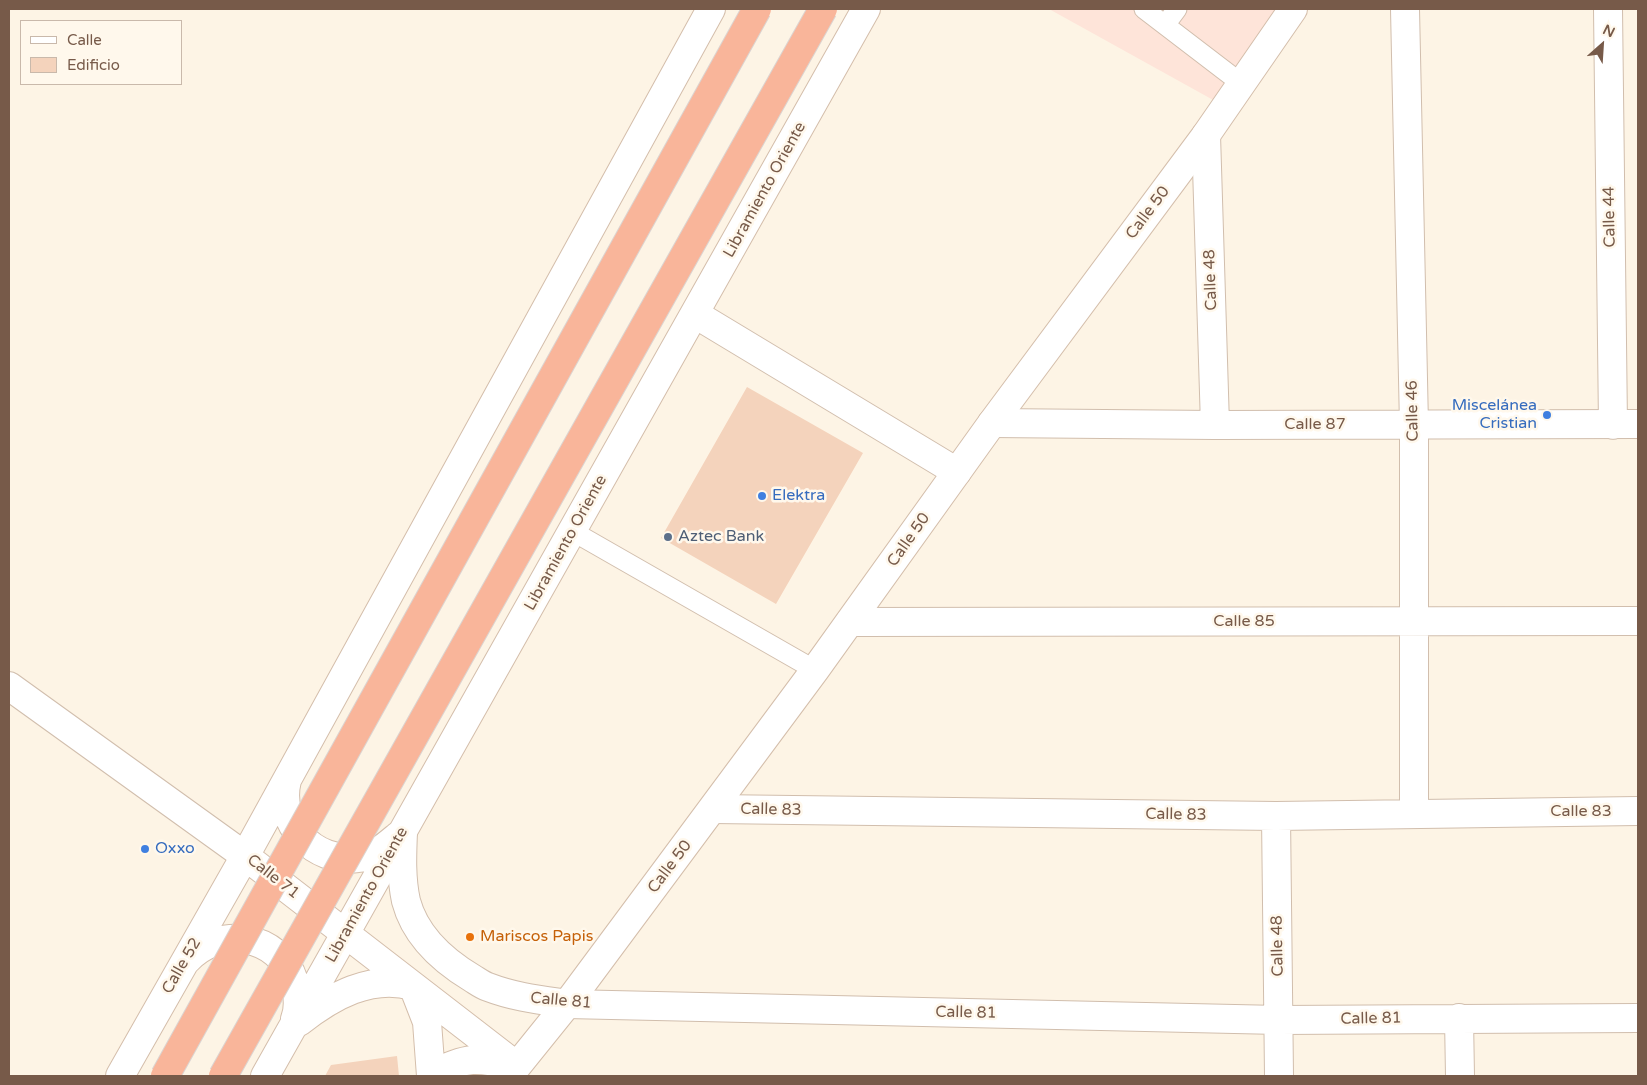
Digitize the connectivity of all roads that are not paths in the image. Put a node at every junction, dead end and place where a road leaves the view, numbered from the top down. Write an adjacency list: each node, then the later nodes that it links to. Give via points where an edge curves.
1 (711, 9): 25 (street)
2 (757, 9): 42 (highway, bridge)
3 (823, 9): 43 (highway, bridge)
4 (866, 9): 13 (street, Libramiento Oriente)
5 (1144, 9): 10 (lane)
6 (1177, 9): 10 (lane)
7 (1293, 9): 11 (street, Calle 50)
8 (1405, 9): 15 (street, Calle 46)
9 (1608, 9): 17 (street, Calle 44)
10 (1165, 25): 11 (lane)
11 (1242, 84): 12 (street, Calle 50)
12 (1206, 135): 14 (street, Calle 50); 16 (street, Calle 48)
13 (695, 314): 18 (street); 19 (street, Libramiento Oriente)
14 (992, 423): 16 (street, Calle 87); 18 (street, Calle 50)
15 (1414, 424): 16 (street, Calle 87); 17 (street, Calle 87); 22 (street, Calle 46)
16 (1215, 425)
17 (1625, 425)
18 (957, 472): 21 (street, Calle 50)
19 (572, 531): 23 (lane); 30 (street, Libramiento Oriente)
20 (1638, 621): 22 (street, Calle 85)
21 (850, 622): 22 (street, Calle 85); 23 (street, Calle 50)
22 (1414, 622): 28 (street, Calle 46)
23 (815, 670): 26 (street, Calle 50)
24 (9, 687): 31 (street, Calle 71)
25 (288, 776): 30 (street, via 285,802 290,822 302,840 319,852 338,858 360,858 379,852); 31 (street)
26 (713, 809): 29 (street, Calle 83); 35 (street, Calle 50)
27 (1638, 812): 28 (street, Calle 83)
28 (1414, 813): 29 (street, Calle 83)
29 (1276, 816): 38 (street, Calle 48)
30 (402, 832): 32 (street, Libramiento Oriente); 35 (street, Calle 81, via 401,869 406,902 418,928 435,951 486,986 520,997)
31 (245, 856): 32 (street, Calle 71); 33 (street, Calle 52)
32 (346, 934): 34 (street, Calle 71); 39 (street, Libramiento Oriente)
33 (182, 966): 39 (street, via 210,943 228,938 266,946 292,973 298,992 298,1010); 41 (street, Calle 52)
34 (413, 986): 39 (street, via 386,982 347,991); 40 (street, Calle 71); 45 (street, via 427,1022)
35 (567, 1004): 38 (street, Calle 81); 40 (street, Calle 50)
36 (1458, 1018): 37 (street, Calle 81); 38 (street, Calle 81); 47 (street)
37 (1638, 1018)
38 (1279, 1020): 46 (street, Calle 48)
39 (292, 1028): 44 (street, Libramiento Oriente)
40 (524, 1071): 45 (street, via 488,1060 471,1059 451,1064)
41 (120, 1076)
42 (164, 1076)
43 (224, 1076)
44 (265, 1076)
45 (431, 1076)
46 (1279, 1076)
47 (1460, 1076)

